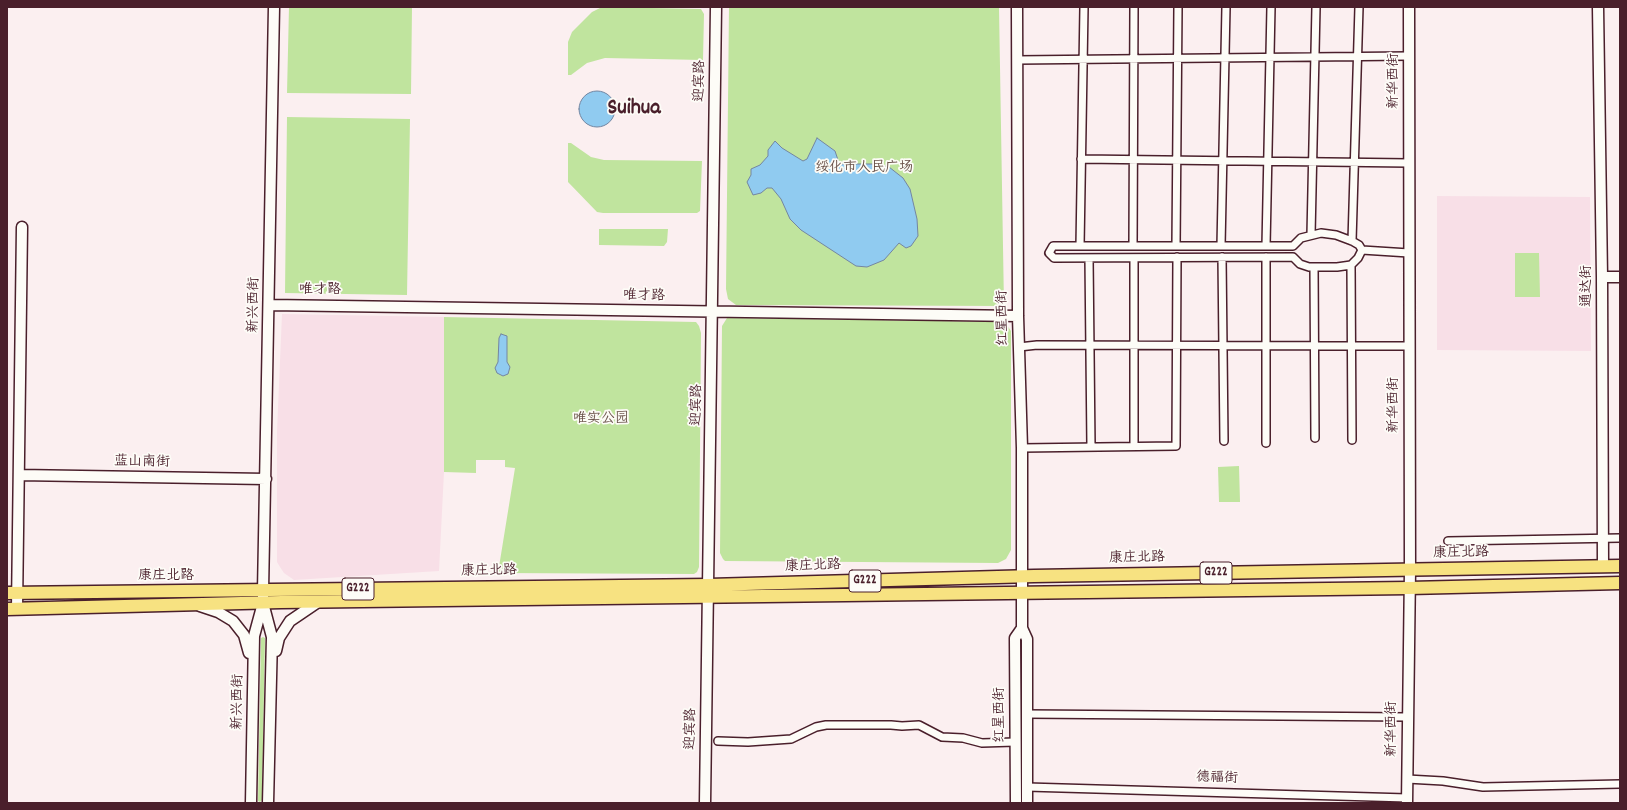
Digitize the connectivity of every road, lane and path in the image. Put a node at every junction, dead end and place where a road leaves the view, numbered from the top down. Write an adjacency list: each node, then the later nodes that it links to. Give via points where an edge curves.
1 (274, 7): 49 (main road, 新兴西街)
2 (716, 7): 50 (main road, 迎宾路)
3 (1017, 7): 21 (main road, 红星西街)
4 (1084, 7): 19 (street)
5 (1134, 7): 20 (street)
6 (1178, 7): 16 (street)
7 (1226, 7): 17 (street)
8 (1271, 7): 18 (street)
9 (1316, 7): 14 (street)
10 (1359, 7): 15 (street)
11 (1409, 7): 13 (main road, 新华西街)
12 (1598, 7): 47 (main road, 通达街)
13 (1409, 56): 15 (street); 29 (main road, 新华西街)
14 (1315, 57): 15 (street); 18 (street); 25 (street)
15 (1358, 57): 28 (street)
16 (1178, 58): 17 (street); 20 (street); 24 (street)
17 (1225, 58): 18 (street); 26 (street)
18 (1270, 58): 27 (street)
19 (1083, 59): 20 (street); 21 (street); 22 (street)
20 (1134, 59): 23 (street)
21 (1017, 60): 51 (main road, 红星西街)
22 (1081, 159): 23 (street); 33 (street)
23 (1134, 160): 24 (street); 34 (street)
24 (1177, 160): 26 (street); 35 (street)
25 (1314, 160): 27 (street); 28 (street); 31 (street)
26 (1223, 161): 27 (street); 36 (street)
27 (1268, 161): 37 (street)
28 (1355, 161): 29 (street); 32 (street)
29 (1409, 163): 39 (main road, 新华西街)
30 (22, 227): 68 (main road)
31 (1311, 235): 32 (street, via 1321,233); 37 (street, via 1301,238 1292,246)
32 (1352, 241): 38 (street)
33 (1080, 246): 34 (street); 43 (street, via 1053,246 1049,252 1054,258)
34 (1133, 246): 35 (street)
35 (1176, 246): 36 (street)
36 (1221, 246): 37 (street)
37 (1266, 246)
38 (1362, 250): 39 (street); 45 (street)
39 (1409, 253): 59 (main road, 新华西街)
40 (1177, 257): 41 (street); 44 (street); 54 (street)
41 (1222, 257): 42 (street); 55 (street)
42 (1266, 257): 46 (street, via 1294,257 1300,264); 56 (street)
43 (1089, 258): 44 (street); 52 (street)
44 (1134, 258): 53 (street)
45 (1351, 265): 46 (street); 58 (street)
46 (1314, 267): 57 (street)
47 (1602, 277): 48 (main road); 70 (main road, 通达街)
48 (1620, 277)
49 (270, 305): 50 (main road, 唯才路); 69 (main road, 新兴西街)
50 (713, 312): 51 (main road, 唯才路); 79 (main road, 迎宾路)
51 (1018, 316): 60 (main road, 红星西街)
52 (1090, 345): 53 (street); 60 (street); 66 (street)
53 (1134, 346): 54 (street); 65 (street)
54 (1176, 346): 55 (street); 65 (street, via 1176,446)
55 (1223, 346): 56 (street); 63 (street)
56 (1266, 346): 57 (street); 64 (street)
57 (1314, 346): 58 (street); 61 (street)
58 (1351, 346): 59 (street); 62 (street)
59 (1409, 346): 75 (main road, 新华西街)
60 (1019, 347): 67 (main road, 红星西街)
61 (1315, 438)
62 (1352, 440)
63 (1224, 441)
64 (1266, 443)
65 (1134, 446): 66 (street)
66 (1091, 447): 67 (street)
67 (1022, 448): 76 (main road, 红星西街)
68 (19, 475): 69 (main road, 蓝山南街); 81 (main road)
69 (266, 479): 82 (main road, 新兴西街)
70 (1603, 538): 71 (street); 72 (street); 73 (main road, 通达街)
71 (1620, 538)
72 (1448, 541)
73 (1603, 566): 74 (highway, 康庄北路 / G222); 75 (highway, 康庄北路 / G222)
74 (1620, 566)
75 (1410, 570): 76 (highway, 康庄北路 / G222); 78 (main road, 新华西街)
76 (1022, 576): 79 (highway, 康庄北路 / G222); 80 (main road, 红星西街)
77 (1620, 583): 78 (highway, 康庄北路 / G222)
78 (1409, 588): 80 (highway, 康庄北路 / G222); 90 (main road, 新华西街)
79 (708, 591): 80 (highway, 康庄北路 / G222); 82 (highway, 康庄北路 / G222); 83 (highway, 康庄北路 / G222); 100 (main road, 迎宾路)
80 (1022, 592): 86 (main road, 红星西街)
81 (12, 593): 82 (highway, 康庄北路 / G222); 85 (main road)
82 (263, 597): 83 (highway, 康庄北路 / G222); 84 (highway, 康庄北路 / G222); 87 (main road, 新兴西街, via 254,636); 88 (main road, 新兴西街, via 272,637)
83 (318, 602): 88 (main road, via 290,621 279,638)
84 (198, 605): 85 (highway, 康庄北路 / G222); 87 (main road, via 233,621 244,635 249,650 249,692)
85 (12, 608)
86 (1022, 628): 89 (main road, 红星西街, via 1027,639); 92 (main road, 红星西街, via 1015,638)
87 (253, 710): 98 (main road, 新兴西街)
88 (269, 710): 99 (main road, 新兴西街)
89 (1027, 714): 90 (street); 96 (main road, 红星西街)
90 (1407, 717): 93 (main road, 新华西街)
91 (718, 741): 92 (street, via 791,739 826,725 920,725 942,737 963,738 982,743)
92 (1015, 742): 95 (main road, 红星西街)
93 (1407, 780): 94 (street, via 1483,786); 97 (main road, 新华西街)
94 (1620, 784)
95 (1016, 787): 96 (main road); 101 (main road, 红星西街)
96 (1027, 787): 97 (street, 德福街); 102 (main road, 红星西街)
97 (1407, 800)
98 (251, 803)
99 (268, 803)
100 (705, 803)
101 (1016, 803)
102 (1027, 803)

